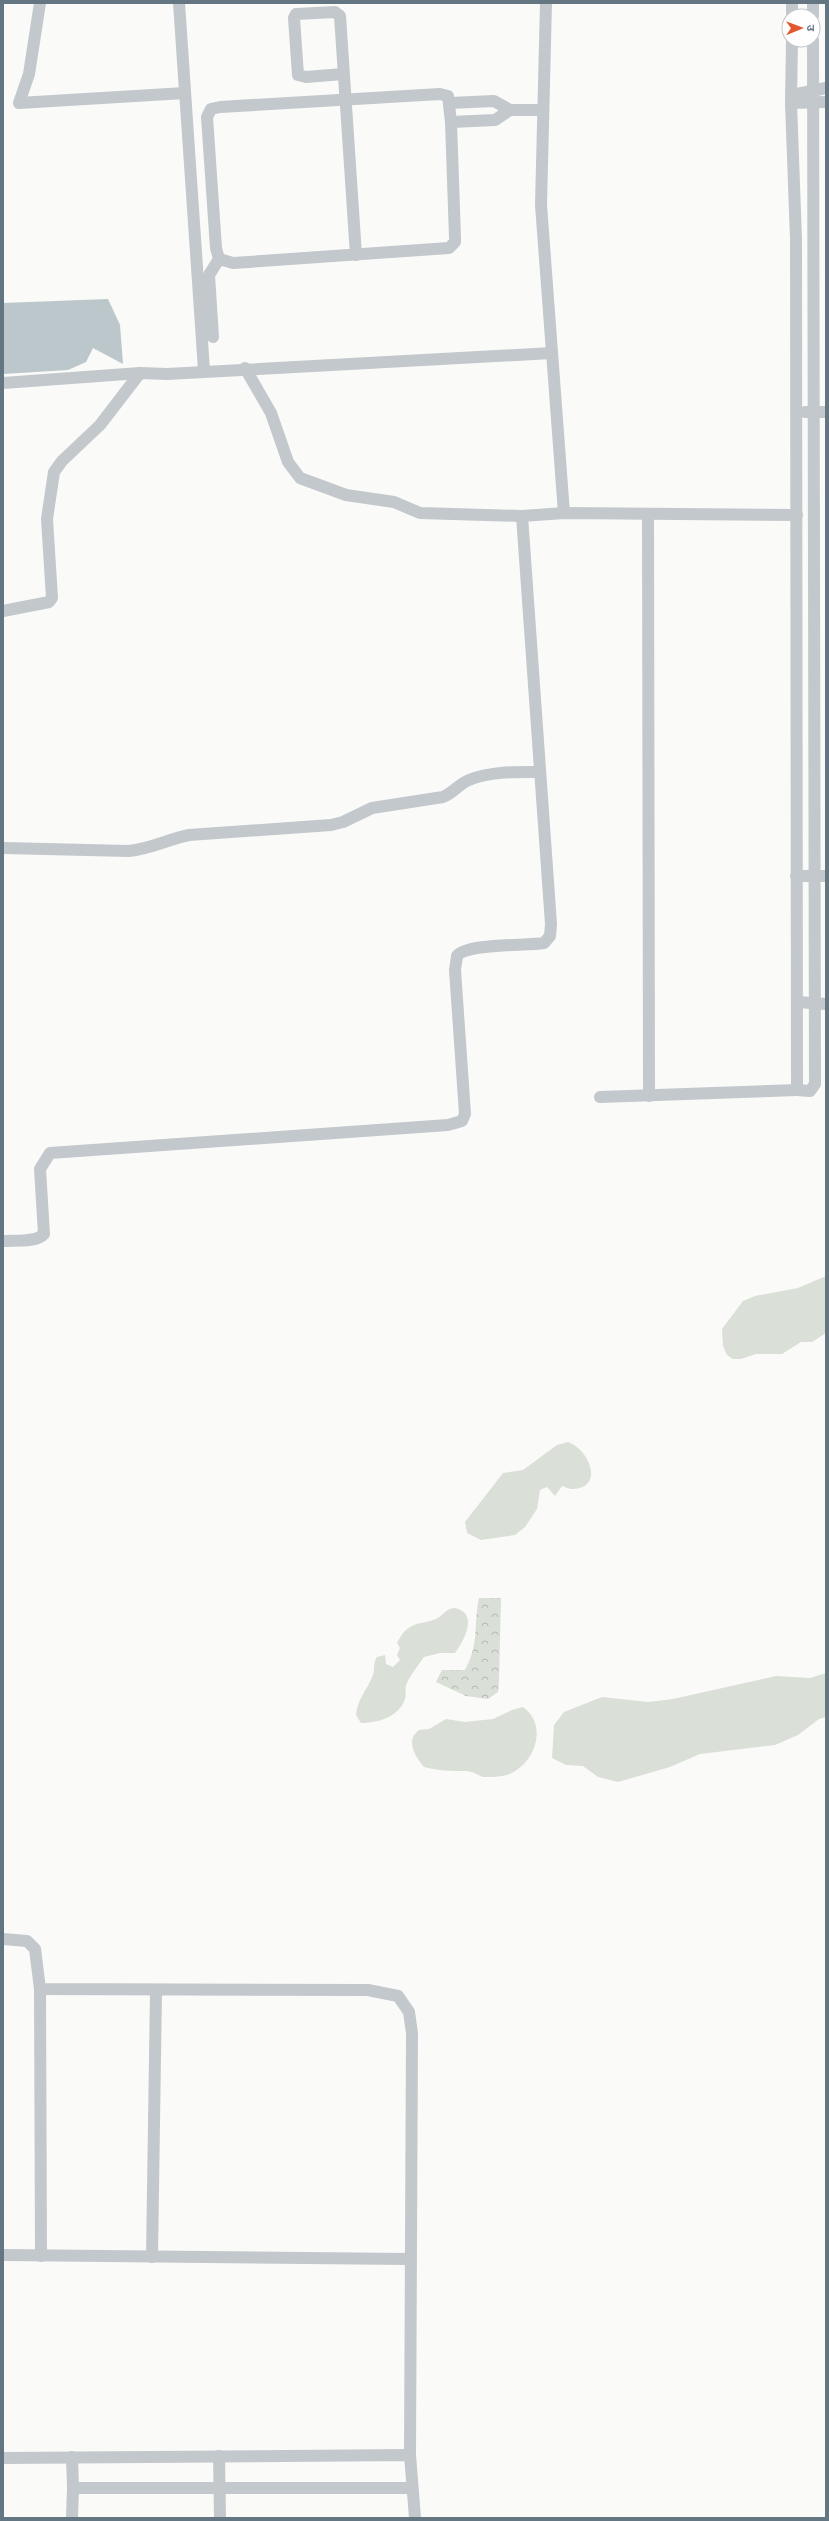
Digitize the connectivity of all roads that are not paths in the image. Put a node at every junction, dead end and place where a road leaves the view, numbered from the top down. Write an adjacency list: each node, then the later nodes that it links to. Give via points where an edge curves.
1 (40, 3): 9 (street, via 29,74 20,103)
2 (180, 3): 9 (street)
3 (546, 3): 16 (street)
4 (792, 48): 10 (street)
5 (812, 48): 8 (street)
6 (343, 74): 6 (street, via 303,77 298,75 294,18 296,14 338,13); 11 (street)
7 (826, 88): 8 (street)
8 (812, 89): 10 (street); 12 (street)
9 (185, 94): 23 (street)
10 (792, 99): 12 (street); 26 (street)
11 (345, 101): 14 (street, via 440,94 448,96); 18 (street); 19 (street, via 211,109 207,117 216,248)
12 (813, 102): 13 (street); 27 (street)
13 (826, 102)
14 (450, 103): 15 (street, via 494,101); 17 (street)
15 (510, 110): 16 (street); 17 (street, via 495,120)
16 (543, 110): 21 (street, via 541,205)
17 (451, 122): 18 (street, via 455,238 453,246 445,250)
18 (356, 255): 19 (street, via 233,263)
19 (219, 259): 20 (street, via 209,275)
20 (213, 337)
21 (552, 353): 22 (street); 29 (street)
22 (245, 368): 23 (street); 32 (street, via 271,412 288,462 300,478 346,495 394,502 420,513)
23 (204, 370): 24 (street, via 167,374)
24 (140, 373): 25 (street); 33 (street, via 100,425 54,472 47,519 52,598 44,605)
25 (3, 383)
26 (797, 412): 27 (street); 31 (street)
27 (813, 412): 28 (street); 37 (street)
28 (826, 412)
29 (564, 513): 30 (street); 32 (street)
30 (648, 514): 31 (street); 43 (street)
31 (797, 515): 36 (street)
32 (522, 516): 34 (street)
33 (3, 611)
34 (540, 772): 35 (street, via 486,775 467,781 452,794 443,797 372,808 331,825 189,835 168,839 141,850 129,851); 45 (street, via 551,918 550,936 544,943 477,947 461,952 457,956 455,970 465,1114 462,1121 448,1125 50,1153 40,1169 44,1234 40,1238)
35 (3, 848)
36 (796, 876): 37 (street); 38 (street)
37 (820, 876): 39 (street)
38 (796, 891): 39 (street); 40 (street)
39 (820, 892): 41 (street)
40 (797, 1002): 41 (street); 42 (street)
41 (820, 1004): 42 (street, via 815,1084 810,1091)
42 (797, 1090): 43 (street)
43 (649, 1096): 44 (street)
44 (600, 1097)
45 (3, 1241)
46 (3, 1939): 47 (street, via 27,1941 35,1949)
47 (40, 1989): 48 (street); 50 (street)
48 (156, 1990): 51 (street); 52 (street, via 368,1990 398,1996 409,2012 412,2033)
49 (3, 2256): 50 (street)
50 (41, 2256): 51 (street)
51 (152, 2257): 52 (street)
52 (410, 2259): 53 (street)
53 (410, 2455): 54 (street); 59 (street)
54 (219, 2456): 55 (street); 58 (street)
55 (72, 2457): 56 (street); 57 (street)
56 (3, 2458)
57 (73, 2488): 58 (street); 60 (street)
58 (219, 2488): 59 (street); 61 (street)
59 (411, 2488): 62 (street)
60 (72, 2518)
61 (220, 2518)
62 (415, 2518)

